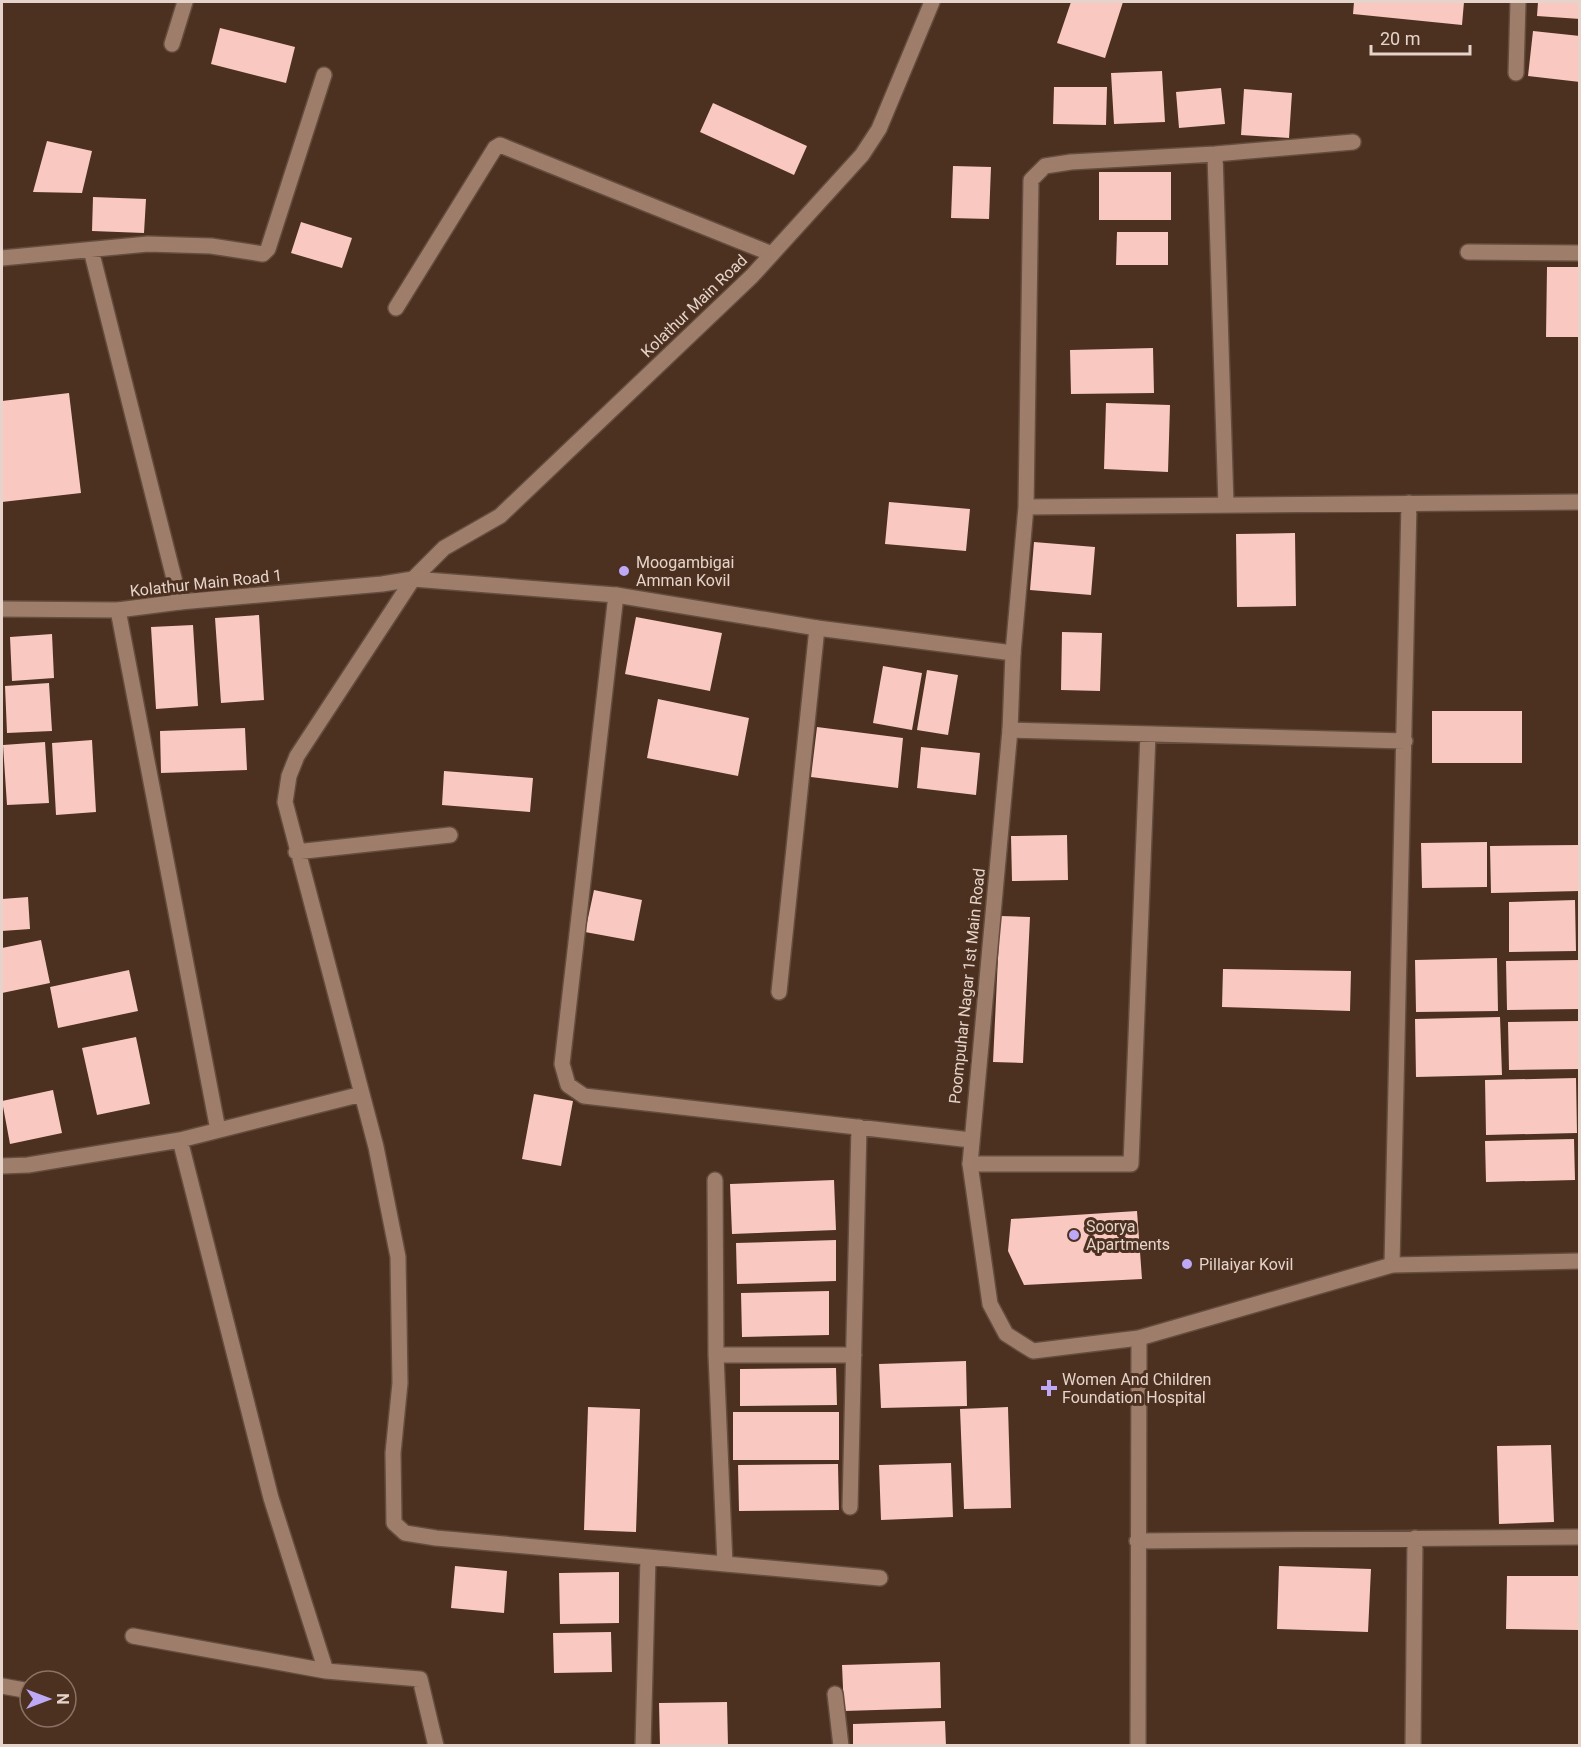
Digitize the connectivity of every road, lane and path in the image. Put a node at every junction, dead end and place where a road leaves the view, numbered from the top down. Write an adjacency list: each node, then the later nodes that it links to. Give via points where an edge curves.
1 (185, 2): 4 (street)
2 (932, 2): 11 (street, Kolathur Main Road, via 879,129 862,155)
3 (1518, 2): 5 (street)
4 (172, 44)
5 (1516, 73)
6 (324, 75): 9 (street, via 268,249 263,254 180,244)
7 (1353, 142): 8 (street, Poompuhar Nagar 1st Main Road)
8 (1215, 154): 17 (street); 18 (street, Poompuhar Nagar 1st Main Road, via 1071,162 1045,166 1030,180)
9 (91, 250): 13 (street); 21 (street)
10 (1468, 252): 12 (street)
11 (772, 254): 14 (street, via 500,145); 19 (street, Kolathur Main Road, via 500,516 444,548)
12 (1580, 254)
13 (2, 258)
14 (396, 308)
15 (1580, 502): 16 (street)
16 (1409, 503): 17 (street); 28 (street)
17 (1226, 505): 18 (street)
18 (1026, 507): 25 (street, Poompuhar Nagar 1st Main Road)
19 (413, 579): 20 (street); 21 (street, Kolathur Main Road 1); 30 (street, Kolathur Main Road, via 297,756 285,802)
20 (616, 595): 24 (street); 33 (street, via 562,1064 568,1085 584,1096)
21 (180, 602): 23 (street, Kolathur Main Road 1)
22 (2, 609): 23 (street, Kolathur Main Road 1)
23 (118, 610): 34 (street)
24 (817, 628): 25 (street); 31 (street)
25 (1013, 653): 26 (street, Poompuhar Nagar 1st Main Road)
26 (1010, 730): 27 (street); 36 (street, Poompuhar Nagar 1st Main Road)
27 (1148, 734): 28 (street); 37 (street, via 1131,1164)
28 (1404, 741): 41 (street)
29 (450, 835): 30 (street)
30 (296, 852): 32 (street, Kolathur Main Road)
31 (779, 992)
32 (362, 1094): 34 (street); 49 (street, Kolathur Main Road, via 398,1257 400,1383 393,1454 394,1523 405,1533 436,1538)
33 (860, 1127): 36 (street); 44 (street)
34 (218, 1130): 35 (street)
35 (180, 1140): 38 (street); 53 (street, via 271,1498)
36 (971, 1140): 37 (street, Poompuhar Nagar 1st Main Road)
37 (970, 1164): 42 (street, Poompuhar Nagar 1st Main Road, via 990,1304 1006,1334 1033,1351)
38 (2, 1166)
39 (715, 1180): 43 (street)
40 (1580, 1261): 41 (street, Poompuhar Nagar 1st Main Road)
41 (1392, 1265): 42 (street, Poompuhar Nagar 1st Main Road)
42 (1139, 1338): 48 (street)
43 (716, 1355): 44 (street); 50 (street)
44 (854, 1355): 45 (street)
45 (850, 1507)
46 (1580, 1537): 47 (street)
47 (1415, 1538): 48 (street); 61 (street)
48 (1137, 1541): 60 (street)
49 (648, 1557): 50 (street, Kolathur Main Road); 58 (street)
50 (725, 1564): 51 (street, Kolathur Main Road)
51 (880, 1578)
52 (134, 1636): 53 (street)
53 (326, 1671): 57 (street, via 420,1679)
54 (2, 1686): 55 (street)
55 (18, 1689)
56 (835, 1694): 59 (street)
57 (436, 1746)
58 (644, 1746)
59 (841, 1746)
60 (1138, 1746)
61 (1413, 1746)

